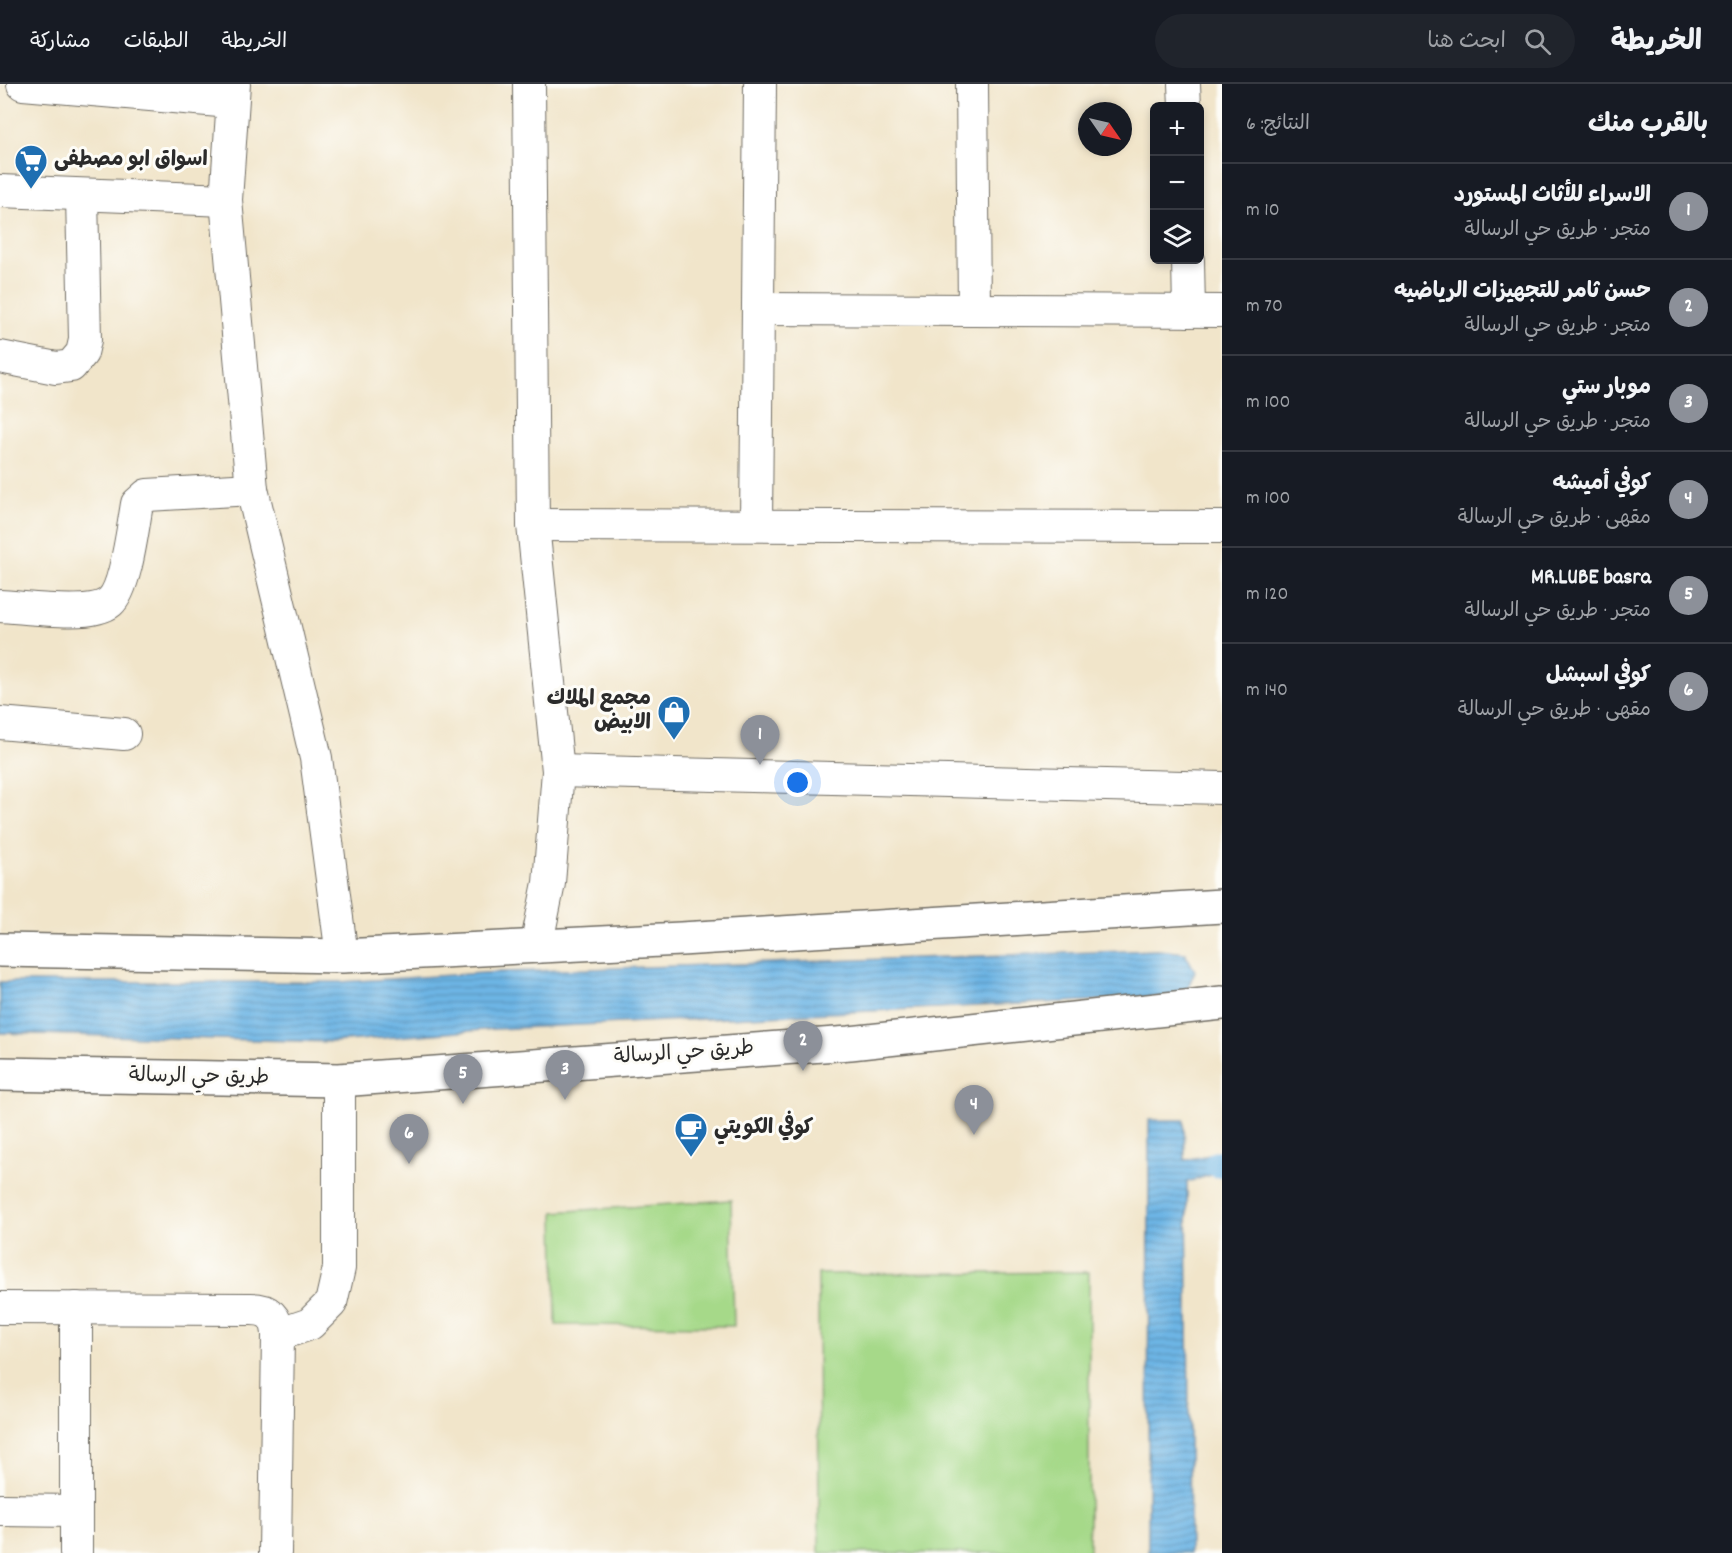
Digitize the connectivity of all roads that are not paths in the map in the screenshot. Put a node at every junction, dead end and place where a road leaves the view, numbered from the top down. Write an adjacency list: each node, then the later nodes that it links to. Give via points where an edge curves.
1 (22, 84): 6 (street)
2 (529, 84): 18 (street)
3 (760, 84): 12 (street)
4 (972, 84): 13 (street)
5 (1184, 84): 7 (street)
6 (233, 93): 10 (street)
7 (1185, 102)
8 (0, 191): 9 (street)
9 (82, 195): 10 (street); 16 (street, via 82,353 71,366 56,368)
10 (226, 200): 17 (street)
11 (1188, 264): 14 (street)
12 (759, 309): 13 (street); 19 (street)
13 (974, 310): 14 (street)
14 (1189, 311): 15 (street)
15 (1222, 311)
16 (0, 357)
17 (252, 489): 21 (street, via 147,495 138,504 120,588 111,602 95,610); 29 (street, via 316,758)
18 (533, 525): 19 (street); 24 (street)
19 (756, 525): 20 (street)
20 (1222, 526)
21 (0, 606)
22 (0, 723): 23 (street)
23 (124, 734)
24 (558, 771): 25 (street); 27 (street, via 549,883)
25 (1222, 788)
26 (1222, 906): 27 (main road)
27 (536, 947): 29 (main road)
28 (0, 950): 29 (main road)
29 (342, 956)
30 (1222, 1003): 32 (main road, طريق حي الرسالة, via 850,1043)
31 (0, 1074): 32 (main road, طريق حي الرسالة)
32 (339, 1080): 35 (street, via 339,1268 331,1303 310,1324)
33 (0, 1308): 34 (street)
34 (76, 1308): 35 (street, via 262,1309 277,1323); 37 (street)
35 (278, 1335): 39 (street)
36 (0, 1510): 37 (street)
37 (76, 1511): 38 (street)
38 (76, 1553)
39 (275, 1553)

